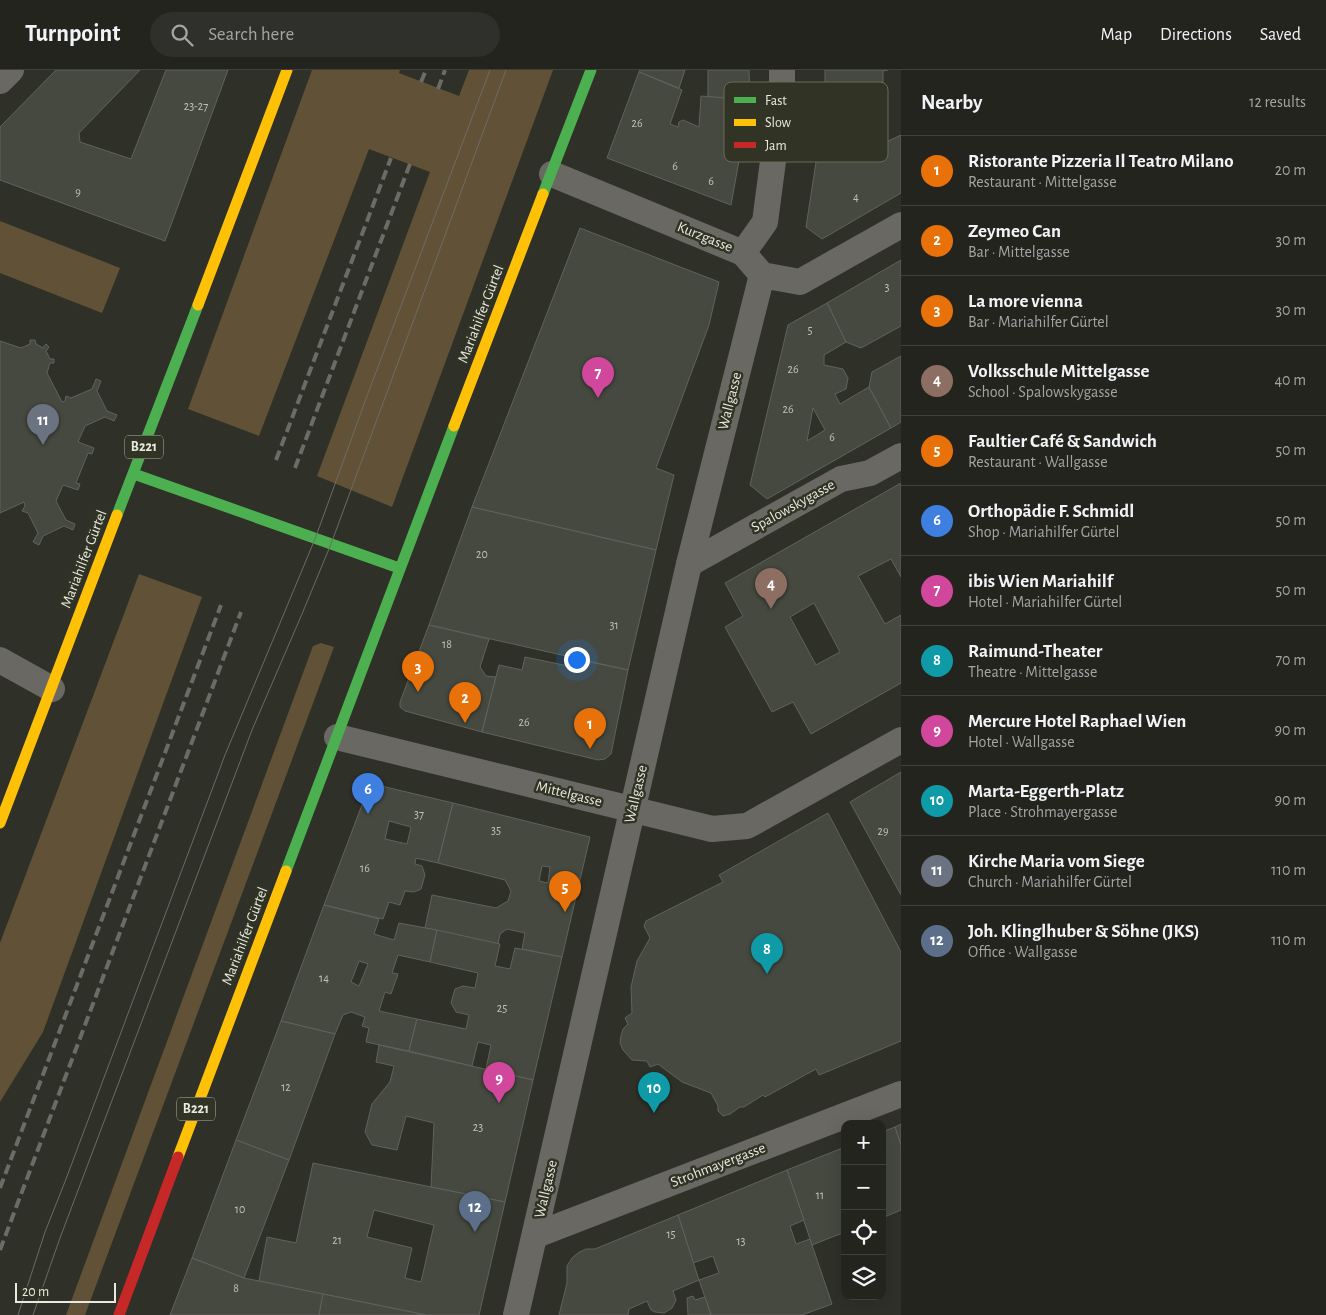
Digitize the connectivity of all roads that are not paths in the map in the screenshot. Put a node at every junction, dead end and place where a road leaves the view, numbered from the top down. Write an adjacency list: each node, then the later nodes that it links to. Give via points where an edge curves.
1 (10, 70): 4 (street)
2 (287, 70): 11 (main road, Mariahilfer Gürtel / B221)
3 (591, 70): 6 (main road, Mariahilfer Gürtel / B221)
4 (0, 81)
5 (773, 162): 8 (street, via 765,222)
6 (552, 174): 8 (street, Kurzgasse); 13 (main road, Mariahilfer Gürtel / B221)
7 (901, 225): 9 (street, via 800,282)
8 (743, 253): 9 (street, Kurzgasse)
9 (762, 275): 12 (street, Wallgasse)
10 (901, 456): 12 (street, Spalowskygasse, via 870,474 841,479)
11 (134, 474): 13 (main road); 15 (main road, Mariahilfer Gürtel / B221)
12 (689, 564): 18 (street, Wallgasse)
13 (399, 568): 16 (main road, Mariahilfer Gürtel / B221)
14 (0, 660): 15 (street)
15 (52, 688): 19 (main road, Mariahilfer Gürtel / B221)
16 (337, 737): 18 (street, Mittelgasse); 22 (main road, Mariahilfer Gürtel / B221)
17 (901, 740): 18 (street, Mittelgasse, via 747,826 712,830)
18 (632, 809): 21 (street, Wallgasse)
19 (0, 823)
20 (901, 1094): 21 (street, Strohmayergasse)
21 (536, 1235): 23 (street, Wallgasse)
22 (119, 1315)
23 (516, 1315)

